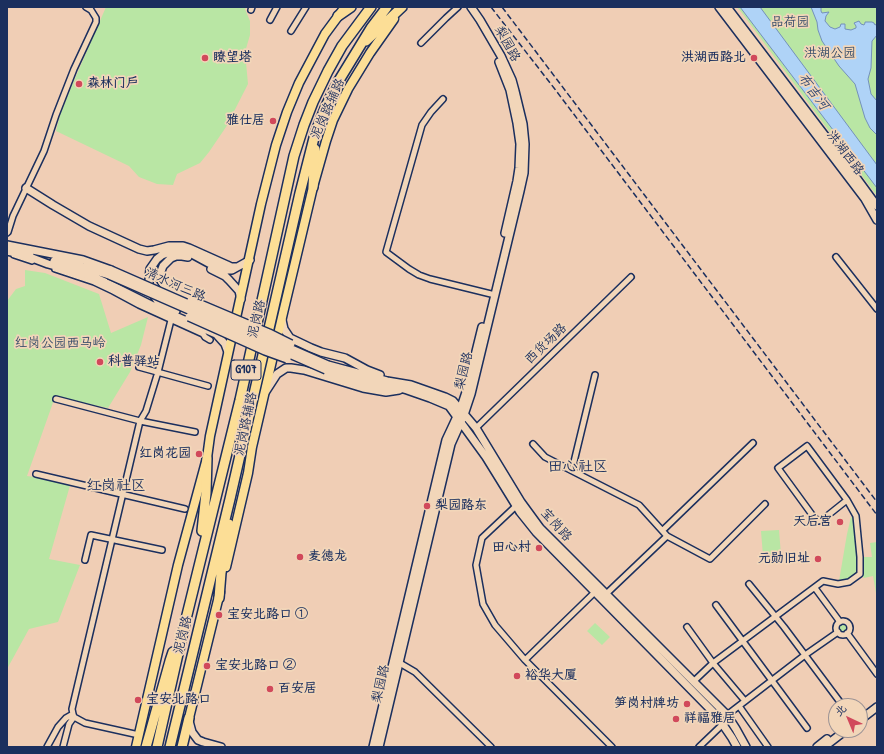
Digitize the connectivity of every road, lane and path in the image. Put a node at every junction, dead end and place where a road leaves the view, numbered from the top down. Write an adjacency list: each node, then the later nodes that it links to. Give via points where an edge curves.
1 (86, 7): 21 (street, via 91,10 96,22 74,68 44,151)
2 (277, 7): 14 (street)
3 (306, 7): 15 (street)
4 (344, 7): 13 (main road)
5 (351, 7): 13 (highway)
6 (371, 7): 67 (highway, 泥岗路 / G107, via 342,46 328,71 313,102 296,150 240,400)
7 (387, 7): 17 (highway, 泥岗路 / G107)
8 (402, 7): 17 (highway); 20 (main road, 泥岗路辅路, via 348,89 326,141)
9 (458, 7): 16 (street)
10 (470, 7): 33 (main road, 梨园路, via 497,57 506,80 520,144 517,181); 48 (main road, 梨园路, via 501,56 512,80 523,124 525,157 520,191 472,389)
11 (720, 7): 23 (main road, 洪湖西路, via 865,199)
12 (727, 7): 22 (main road, 洪湖西路)
13 (338, 16): 29 (main road, via 309,63 287,112 276,145)
14 (270, 20)
15 (291, 31)
16 (421, 43)
17 (356, 51): 19 (highway, 泥岗路 / G107, via 326,106)
18 (443, 99): 33 (street, via 422,124 386,252 419,275)
19 (315, 134): 20 (highway); 58 (highway, 泥岗路 / G107)
20 (313, 187): 36 (main road, 泥岗路辅路)
21 (26, 188): 24 (street); 30 (main road, via 89,226 139,249 147,251 183,246 232,267)
22 (877, 206)
23 (877, 220)
24 (7, 233)
25 (7, 246): 31 (main road, 清水河三路, via 82,260)
26 (7, 252): 27 (main road, 清水河三路); 37 (street, via 94,282)
27 (27, 256): 31 (main road, 清水河三路); 39 (main road, via 91,276 216,334 226,344)
28 (836, 257): 35 (street)
29 (250, 260): 30 (main road); 34 (main road)
30 (238, 267): 41 (main road, bridge, via 223,270 190,254 178,251 166,253 157,259 150,270 151,291 164,306 265,351)
31 (110, 273): 41 (main road, 清水河三路, bridge)
32 (631, 277): 50 (street, 西货场路)
33 (491, 294): 48 (main road, 梨园路)
34 (241, 300): 39 (main road); 41 (main road, bridge, via 237,289 225,276 188,258 176,256 163,266 160,279 169,290 276,336)
35 (877, 309)
36 (283, 313): 45 (main road, via 284,329 290,338 322,352 345,358); 46 (main road, 泥岗路辅路)
37 (171, 320): 38 (street, via 203,334); 42 (street)
38 (210, 340)
39 (229, 354): 54 (main road)
40 (139, 367): 42 (street)
41 (327, 368): 45 (main road, 宝岗路, via 368,383)
42 (158, 372): 44 (street); 49 (street, via 146,411)
43 (595, 375): 55 (street)
44 (208, 386)
45 (409, 387): 46 (main road, via 386,392 363,388 304,370 286,368 278,374); 48 (main road, 宝岗路, via 445,397 452,401)
46 (265, 393): 73 (main road, 泥岗路辅路)
47 (56, 399): 49 (street)
48 (461, 415): 50 (main road, 宝岗路); 61 (main road, 宝岗路); 84 (main road, 梨园路)
49 (140, 421): 51 (street); 57 (street)
50 (476, 428): 71 (main road, 宝岗路, via 534,520)
51 (195, 432)
52 (753, 443): 63 (street)
53 (533, 444): 55 (street, via 545,457)
54 (207, 458): 67 (highway); 94 (main road, via 178,565)
55 (572, 470): 63 (street, via 639,505)
56 (36, 474): 57 (street)
57 (123, 494): 62 (street); 65 (street)
58 (230, 500): 73 (highway); 99 (highway, 泥岗路 / G107)
59 (847, 500): 59 (street, via 818,521 778,468 807,446); 70 (street, via 856,516 860,574 849,582 838,584 823,581)
60 (766, 504): 64 (street, via 710,559)
61 (516, 506): 71 (main road, 宝岗路, via 536,532); 83 (street, via 482,538 476,565 483,604 495,625)
62 (185, 509)
63 (662, 530): 64 (street)
64 (667, 536): 72 (street)
65 (112, 540): 66 (street); 68 (street, via 91,536); 97 (street, via 72,709)
66 (162, 550)
67 (202, 552): 77 (highway, 泥岗路 / G107)
68 (85, 560)
69 (749, 584): 75 (street)
70 (815, 588): 75 (street); 76 (street)
71 (597, 590): 72 (main road, 宝岗路); 83 (street)
72 (603, 596): 88 (main road, 宝岗路); 101 (main road, 宝岗路)
73 (219, 598): 100 (main road, 泥岗路辅路)
74 (716, 605): 81 (street)
75 (775, 616): 81 (street); 82 (street)
76 (840, 622): 79 (street, via 837,625); 80 (street, via 844,621 849,625 850,630)
77 (185, 623): 110 (highway, via 170,661); 111 (highway, 泥岗路 / G107)
78 (687, 627): 85 (street)
79 (838, 632): 80 (street); 82 (street)
80 (847, 633): 86 (street)
81 (742, 641): 85 (street); 87 (street)
82 (805, 655): 87 (street); 89 (street)
83 (525, 660): 120 (street)
84 (396, 662): 117 (main road, 梨园路); 118 (main road, 梨园路); 119 (street, via 415,672)
85 (714, 663): 88 (street); 90 (street)
86 (877, 674)
87 (772, 680): 90 (street); 102 (street)
88 (693, 682): 98 (main road, 宝岗路)
89 (837, 698)
90 (745, 701): 92 (street)
91 (877, 702): 95 (main road)
92 (739, 706): 98 (street); 124 (street)
93 (877, 707): 96 (main road)
94 (145, 708): 103 (main road); 109 (main road)
95 (868, 708)
96 (868, 714)
97 (74, 715): 103 (street, via 86,723); 106 (street, via 66,718 58,727); 107 (street)
98 (727, 715): 123 (main road, 宝岗路)
99 (177, 716): 112 (highway, 泥岗路 / G107); 113 (highway)
100 (189, 718): 114 (highway); 115 (main road, 泥岗路辅路); 116 (main road, via 190,728 198,740)
101 (723, 724): 121 (street); 122 (main road, 宝岗路)
102 (807, 728)
103 (139, 735): 108 (main road)
104 (828, 738): 125 (main road)
105 (836, 738): 126 (main road)
106 (47, 747)
107 (63, 747)
108 (136, 747)
109 (140, 747)
110 (146, 747)
111 (157, 747)
112 (170, 747)
113 (176, 747)
114 (182, 747)
115 (187, 747)
116 (221, 747)
117 (373, 747)
118 (379, 747)
119 (491, 747)
120 (612, 747)
121 (699, 747)
122 (737, 747)
123 (746, 747)
124 (768, 747)
125 (816, 747)
126 (824, 747)

